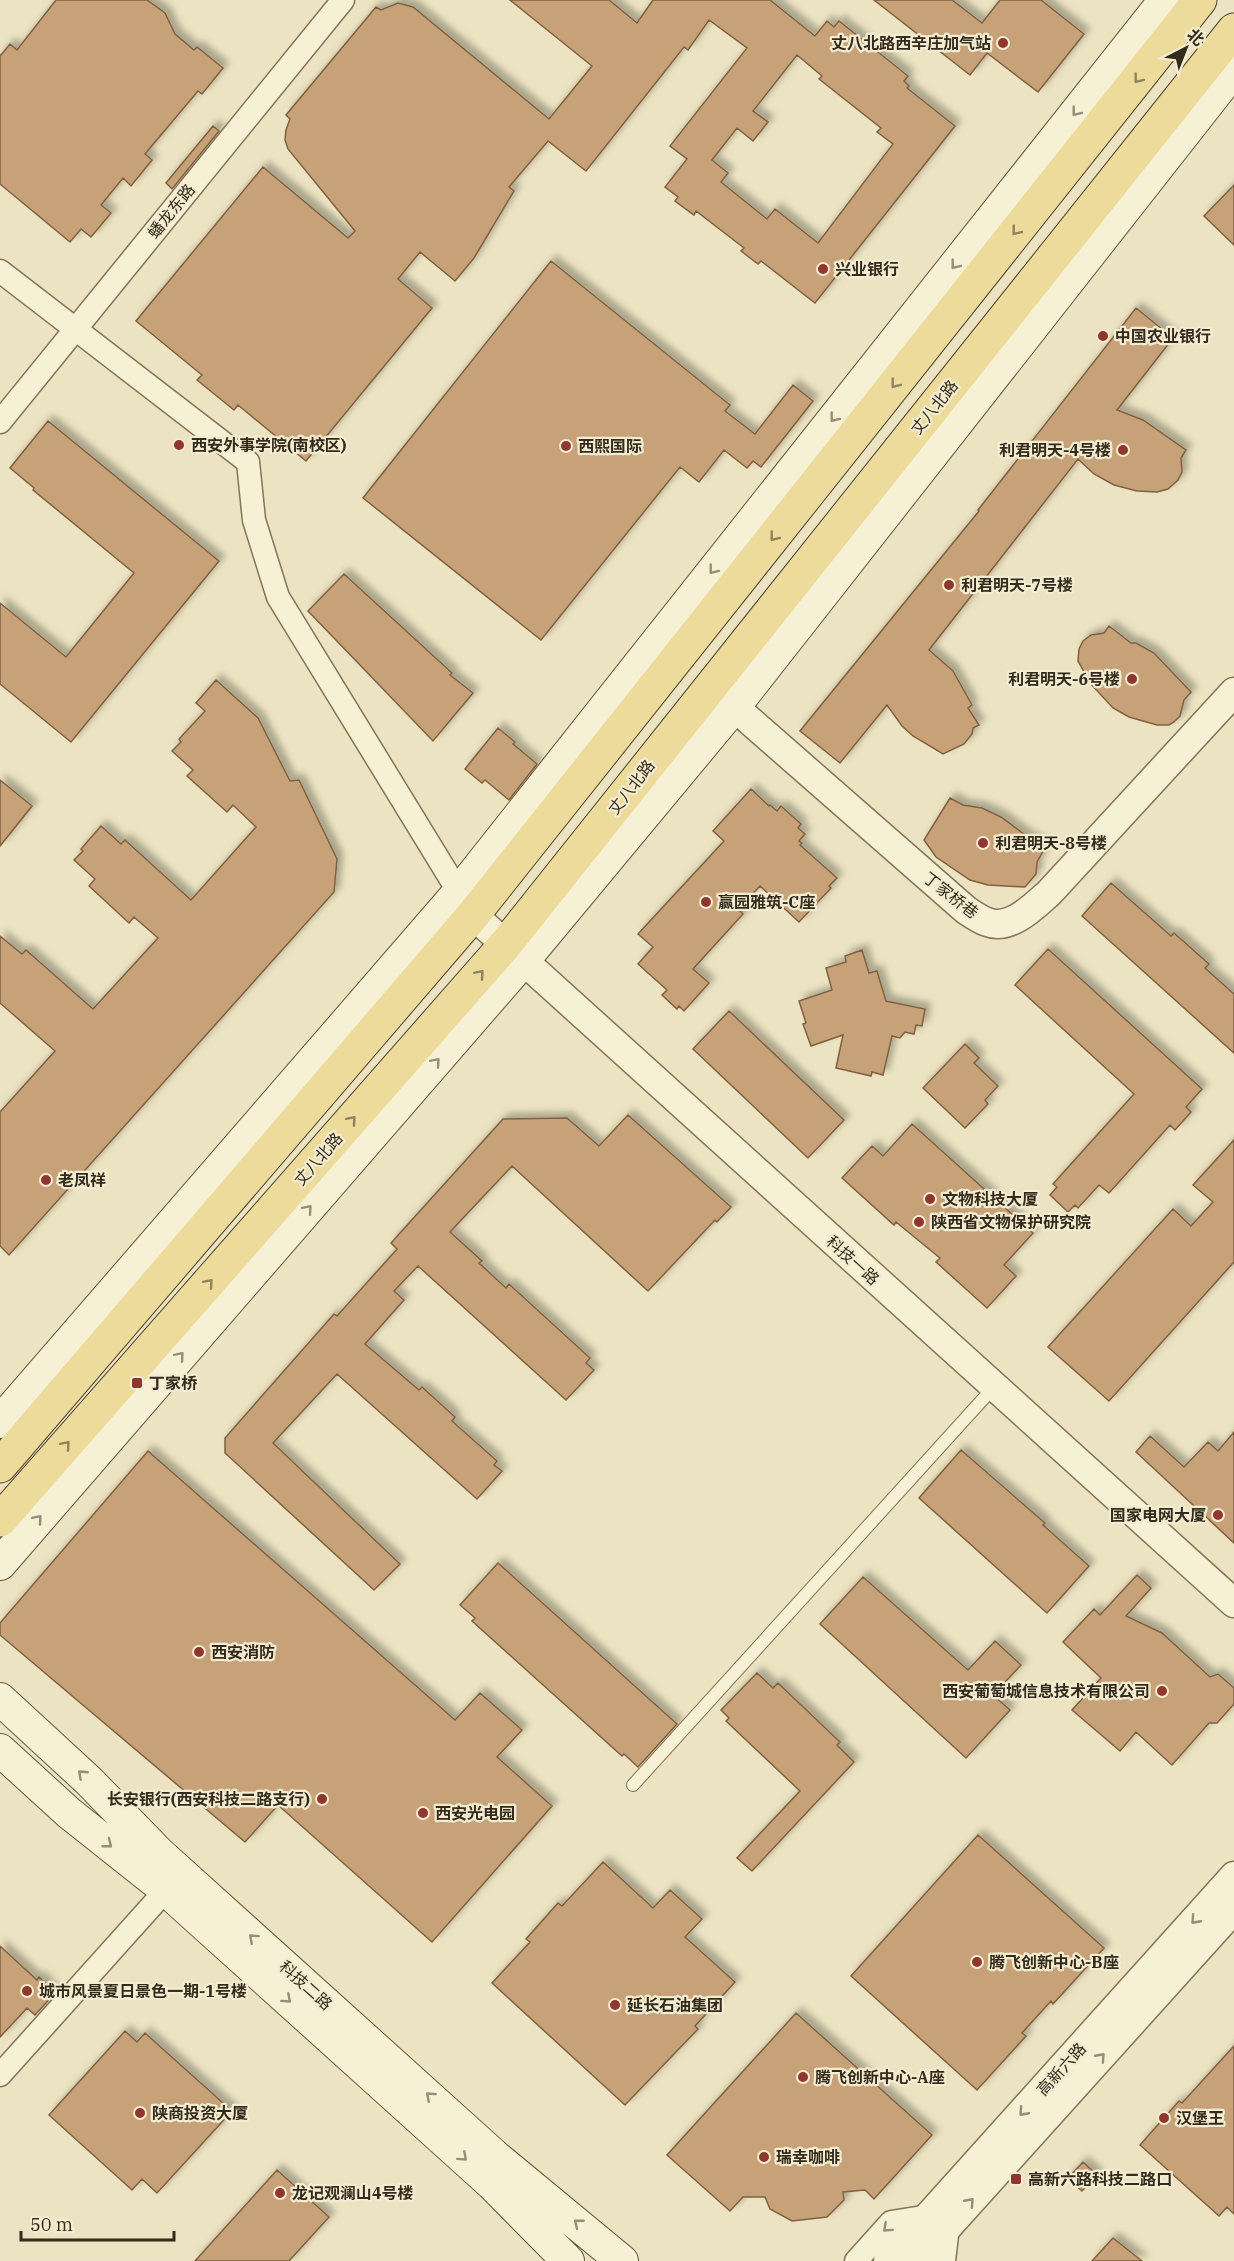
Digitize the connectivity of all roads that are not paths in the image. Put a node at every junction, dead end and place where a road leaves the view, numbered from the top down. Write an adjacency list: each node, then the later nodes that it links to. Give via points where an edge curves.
1 (344, 0): 7 (street, 蟠龙东路)
2 (1165, 0): 11 (main road, one-way to 11)
3 (1200, 0): 11 (main road, one-way to 11)
4 (1234, 30): 10 (main road, 丈八北路)
5 (1234, 70): 10 (main road)
6 (0, 272): 7 (street)
7 (74, 330): 8 (street, 蟠龙东路); 11 (street, via 248,462 254,520 278,597)
8 (0, 422)
9 (1234, 692): 10 (street, 丁家桥巷, via 1049,893 1028,912 1006,922 989,923 966,910)
10 (723, 697): 12 (main road, 丈八北路)
11 (466, 904): 12 (street, 科技一路); 14 (main road); 15 (main road)
12 (514, 953): 13 (street, 科技一路); 16 (main road, 丈八北路, one-way to 12); 17 (main road, one-way to 12)
13 (994, 1387): 18 (street, 科技一路); 21 (lane)
14 (0, 1422)
15 (0, 1466)
16 (0, 1520)
17 (0, 1564)
18 (1234, 1603)
19 (0, 1699): 28 (main road, 科技二路, one-way to 19, via 496,2157 159,1853 89,1781)
20 (0, 1750): 23 (main road, 科技二路, one-way to 23, via 69,1813)
21 (633, 1785)
22 (1234, 1876): 26 (street, 高新六路, one-way to 26)
23 (166, 1890): 25 (street); 27 (main road, 科技二路, one-way to 27, via 492,2184)
24 (1234, 1909): 26 (street, 高新六路, one-way to 24)
25 (0, 2075)
26 (938, 2222): 29 (street, one-way to 29, via 891,2222); 30 (street, 高新六路); 31 (street, 高新六路); 32 (street)
27 (568, 2261)
28 (622, 2261)
29 (856, 2261)
30 (888, 2261)
31 (917, 2261)
32 (944, 2261)

